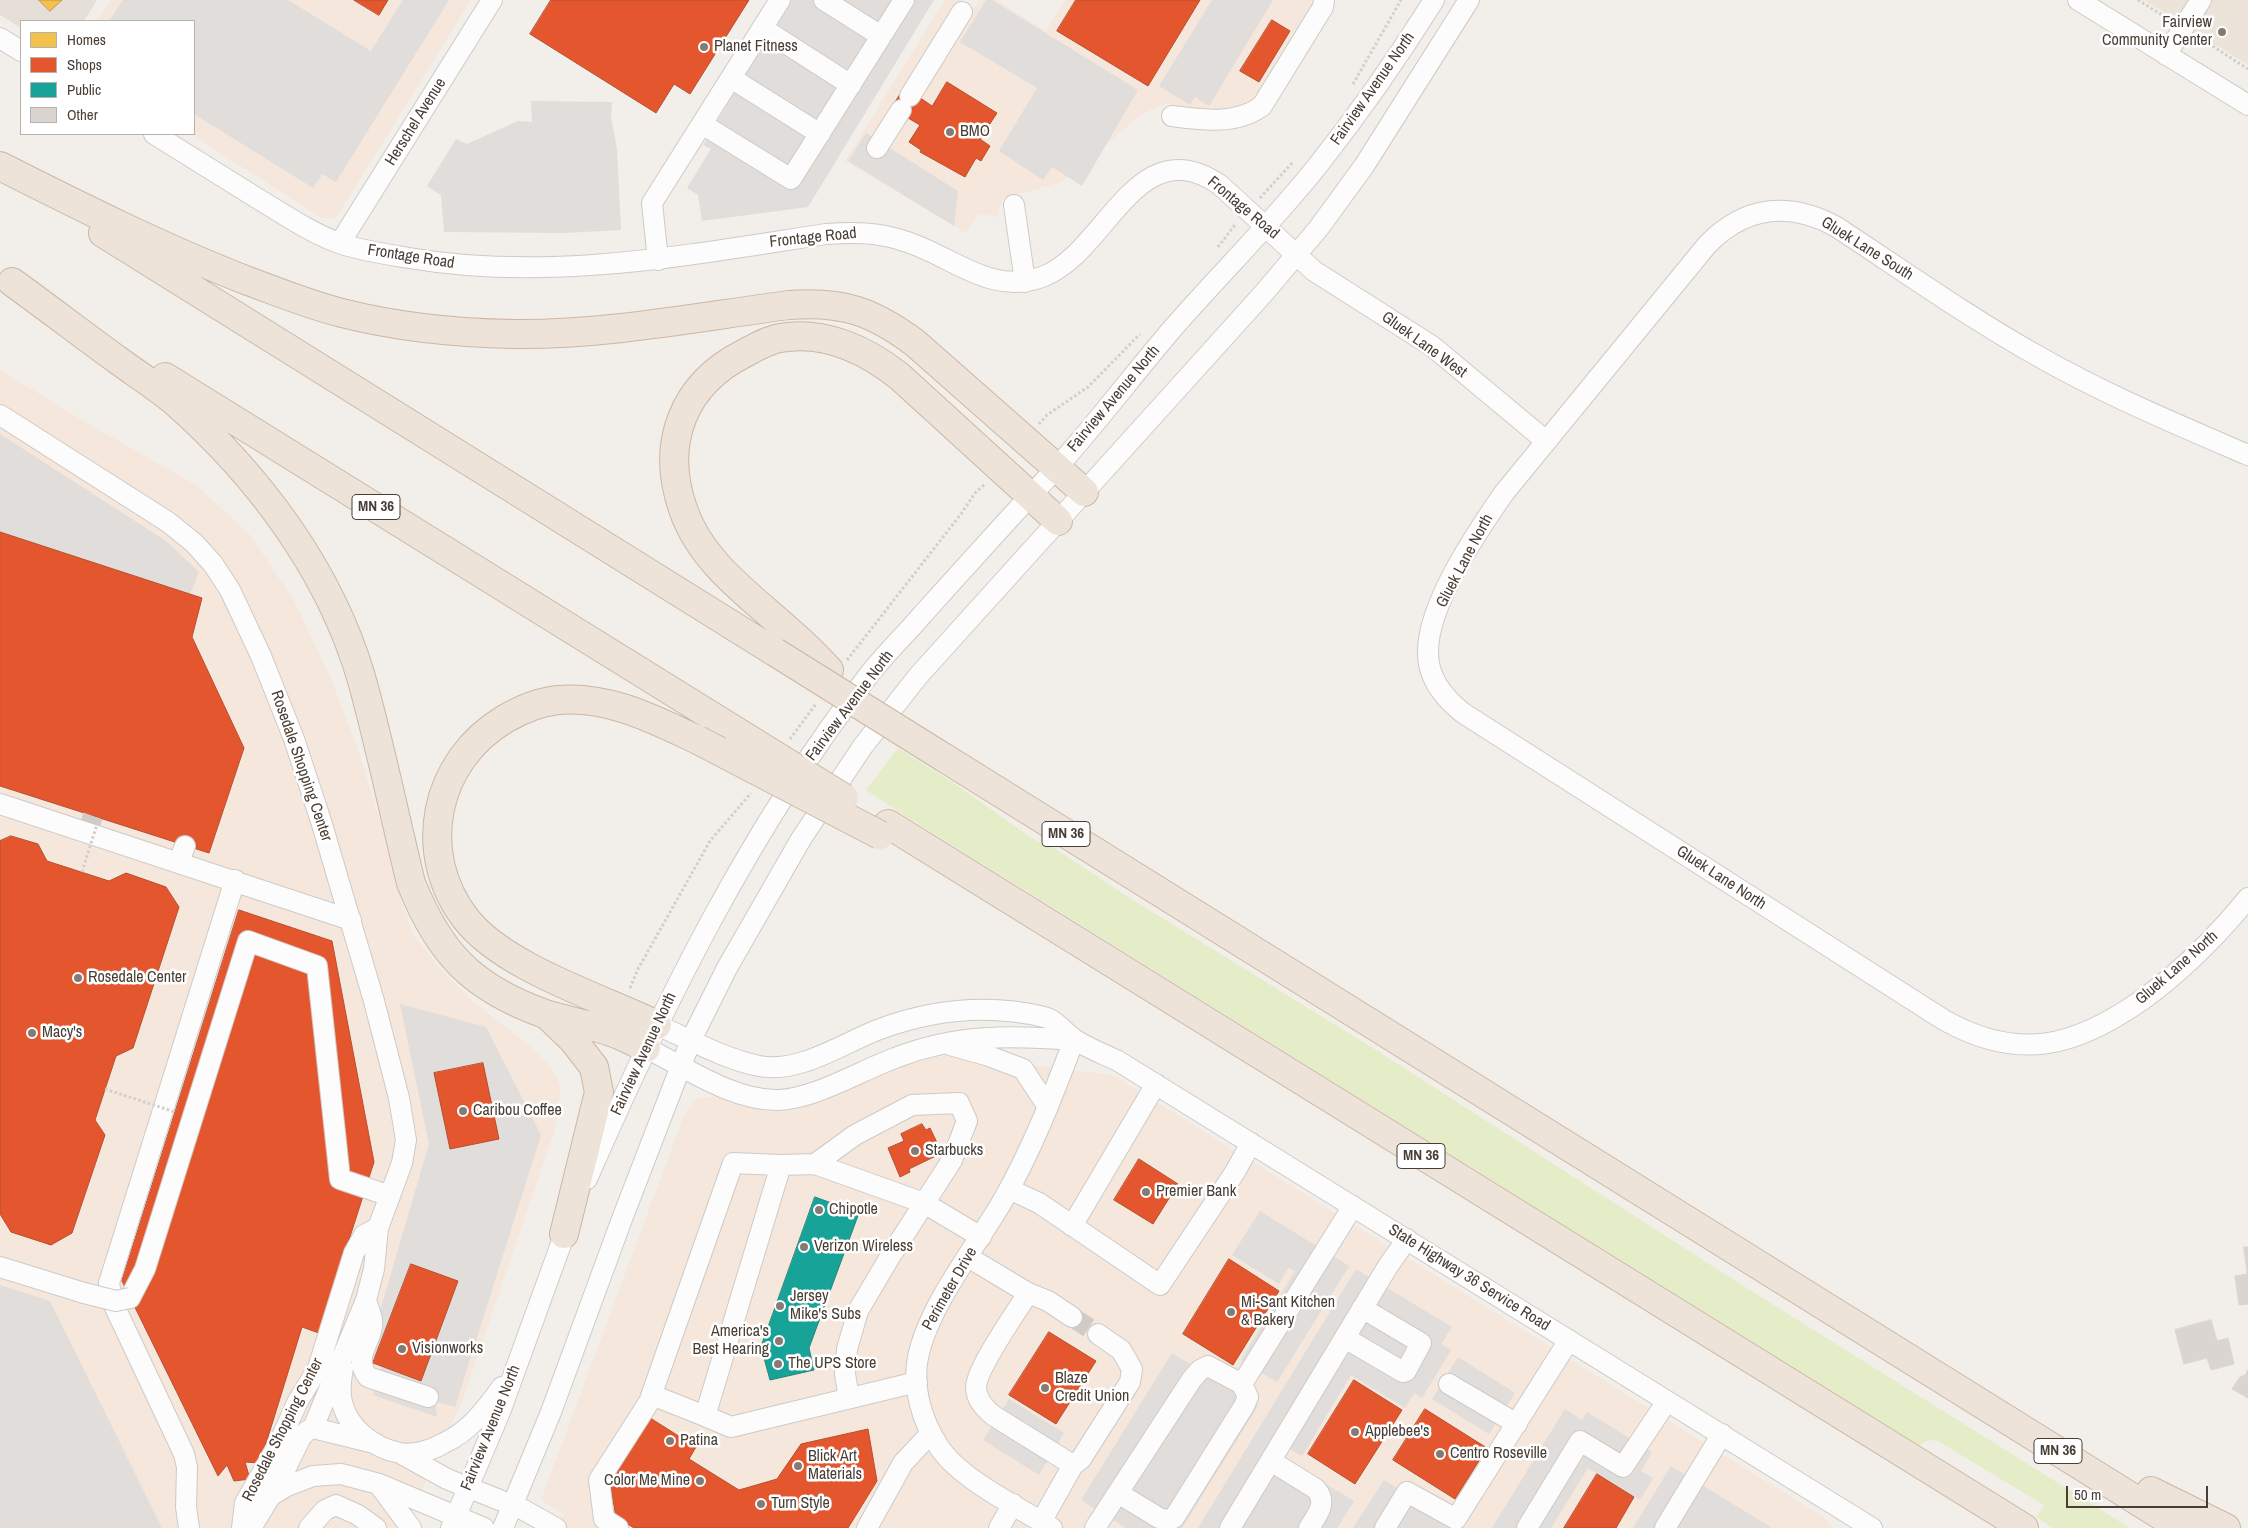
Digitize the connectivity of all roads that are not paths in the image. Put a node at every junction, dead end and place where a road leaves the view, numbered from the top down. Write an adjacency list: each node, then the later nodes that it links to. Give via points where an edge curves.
1 (492, 0): 27 (street, Herschel Avenue)
2 (780, 0): 11 (street)
3 (824, 0): 12 (street)
4 (904, 0): 12 (street)
5 (1324, 0): 19 (street, via 1323,7 1262,106 1252,114 1241,118)
6 (1434, 0): 26 (street, Fairview Avenue North, via 1330,149)
7 (1469, 0): 28 (street, Fairview Avenue North, via 1364,166)
8 (2078, 0): 15 (street)
9 (2201, 0): 15 (street)
10 (962, 12): 23 (street)
11 (762, 28): 16 (street); 17 (street)
12 (882, 36): 17 (street)
13 (0, 38): 14 (street)
14 (20, 50)
15 (2166, 55): 18 (street)
16 (731, 78): 20 (street); 21 (street)
17 (851, 85): 21 (street)
18 (2248, 105)
19 (1172, 116)
20 (702, 124): 21 (street, via 791,179); 29 (street, via 652,203)
21 (820, 134)
22 (156, 135): 27 (street, Frontage Road, via 298,224)
23 (877, 148)
24 (0, 168): 35 (highway, via 208,265 341,313 398,324 514,334 587,332 790,305 815,303 849,308 890,324 916,343); 39 (highway)
25 (1014, 204): 31 (street)
26 (1265, 227): 28 (street, Frontage Road); 31 (street, Frontage Road, via 1210,177 1194,171 1162,172 1134,190 1062,267); 35 (street, Fairview Avenue North, via 1151,354)
27 (340, 244): 29 (street, Frontage Road, via 431,262 482,267 533,268)
28 (1298, 254): 33 (street, Gluek Lane West, via 1314,271 1432,346); 36 (street, Fairview Avenue North)
29 (658, 260): 31 (street, Frontage Road, via 851,232 879,234 905,241 982,277)
30 (6, 278): 41 (highway, MN 36, bridge, via 739,733); 45 (highway, via 172,400 258,487 320,580 342,627 360,676 411,883 423,914 443,945 477,980)
31 (1024, 282)
32 (0, 415): 44 (street, Rosedale Shopping Center, via 168,522 199,548 222,576 250,630 294,739)
33 (1546, 440): 34 (street, Gluek Lane South, via 1716,236 1754,214 1775,210 1817,216 2036,355 2096,387); 43 (street, Gluek Lane North, via 1476,534 1452,578 1429,636 1428,654 1437,687 1448,702 1471,718 1944,1020 1982,1038 2036,1045 2089,1033 2114,1020 2160,988 2195,957)
34 (2248, 455)
35 (1056, 469): 36 (highway); 37 (street, Fairview Avenue North)
36 (1084, 492): 38 (street, Fairview Avenue North)
37 (1031, 494): 38 (highway); 39 (highway, via 899,376 862,351 818,338 780,338 721,366 701,385 676,434 674,462 677,486 694,534); 46 (street, Fairview Avenue North, via 862,684 781,799 693,952)
38 (1058, 521): 47 (street, Fairview Avenue North, via 958,630 863,746 796,848 727,968)
39 (783, 642): 85 (highway, MN 36, bridge, via 830,670 851,700)
40 (0, 804): 42 (street, via 41,808 182,854)
41 (884, 830): 46 (highway, bridge, via 653,718 619,705 558,700 532,706 494,726 472,744 456,764 443,795 438,821 438,848 452,897 484,938); 82 (highway, MN 36, via 1030,913)
42 (235, 880): 44 (street); 104 (street, via 109,1283 112,1301 184,1454)
43 (2248, 898)
44 (351, 920): 57 (street, Rosedale Shopping Center, via 383,1034 405,1130 404,1156)
45 (545, 1014): 46 (highway, via 612,1032); 62 (highway, via 573,1040 594,1067 599,1092)
46 (651, 1036): 47 (street); 50 (street); 62 (street, Fairview Avenue North)
47 (691, 1040): 48 (street, via 759,1066 795,1066 880,1029 928,1015 974,1009 1047,1017); 50 (street, Fairview Avenue North)
48 (1074, 1040): 49 (street, via 982,1036); 51 (street, State Highway 36 Service Road); 52 (street, Perimeter Drive)
49 (943, 1043): 50 (street, via 897,1057 812,1093 778,1100 745,1095 711,1082); 52 (street, via 1023,1070)
50 (682, 1065): 99 (street, Fairview Avenue North)
51 (1156, 1084): 53 (street, State Highway 36 Service Road); 60 (street)
52 (1048, 1107): 56 (street, Perimeter Drive, via 1030,1151)
53 (1251, 1143): 59 (street, State Highway 36 Service Road); 60 (street, via 1160,1285)
54 (815, 1164): 55 (street); 58 (street); 58 (street, via 855,1135 912,1105 959,1103 967,1121 952,1160)
55 (781, 1165): 79 (street, via 733,1163); 84 (street)
56 (1009, 1189): 60 (street); 63 (street, Perimeter Drive)
57 (390, 1196): 61 (street, Rosedale Shopping Center); 66 (street, bridge, via 340,1179 317,966 248,941 145,1269 130,1298 116,1301)
58 (924, 1203): 63 (street); 81 (street, via 858,1311 848,1349)
59 (1353, 1206): 64 (street, State Highway 36 Service Road); 77 (street)
60 (1072, 1226)
61 (378, 1228): 68 (street, Rosedale Shopping Center, via 374,1269); 105 (street, Rosedale Shopping Center, via 364,1236 357,1247 318,1368 245,1503)
62 (564, 1234): 75 (street, Fairview Avenue North)
63 (981, 1237): 65 (street, Perimeter Drive)
64 (1407, 1239): 69 (street); 73 (street, State Highway 36 Service Road)
65 (968, 1257): 67 (street); 76 (street, Perimeter Drive, via 924,1335)
66 (0, 1267)
67 (1028, 1293): 70 (street, via 1048,1301); 93 (street, via 979,1374 977,1394 994,1416)
68 (366, 1300): 74 (street, Rosedale Shopping Center); 80 (street, via 372,1321 361,1358 362,1369 368,1377)
69 (1362, 1308): 72 (street); 72 (street, via 1420,1343 1406,1371)
70 (1072, 1317)
71 (1098, 1334): 93 (street, via 1121,1350 1132,1369 1130,1382 1082,1459)
72 (1345, 1338): 92 (street)
73 (1569, 1340): 83 (street, State Highway 36 Service Road); 86 (street)
74 (345, 1353): 87 (street, Rosedale Shopping Center); 90 (street, via 340,1389 343,1407 353,1424)
75 (515, 1370): 91 (street, via 479,1418 465,1431 428,1450); 95 (street, Fairview Avenue North)
76 (916, 1382): 81 (street); 88 (street, Perimeter Drive, via 920,1406)
77 (1242, 1384): 96 (street, via 1208,1366 1200,1370); 96 (street, via 1248,1397 1244,1406 1174,1518 1159,1518)
78 (1449, 1384): 86 (street)
79 (652, 1395): 84 (street); 113 (street, via 599,1480 604,1519)
80 (428, 1397)
81 (848, 1398): 84 (street, via 731,1427)
82 (1812, 1398): 122 (highway); 123 (highway, MN 36)
83 (1668, 1401): 89 (street, State Highway 36 Service Road); 120 (street, via 1623,1467 1580,1441)
84 (705, 1416)
85 (2004, 1418): 124 (highway, MN 36); 125 (highway)
86 (1517, 1424): 101 (street)
87 (313, 1428): 90 (street); 97 (street, Rosedale Shopping Center, via 301,1437)
88 (931, 1433): 98 (street, Perimeter Drive, via 956,1466); 114 (street, via 903,1463)
89 (1722, 1434): 103 (street, State Highway 36 Service Road); 121 (street)
90 (372, 1443): 91 (street)
91 (400, 1453): 95 (street)
92 (1270, 1461): 117 (street); 118 (street, via 1321,1495 1321,1509)
93 (1073, 1466): 102 (street)
94 (379, 1484): 97 (street, via 351,1476 324,1474 295,1482); 100 (street); 109 (street)
95 (468, 1487): 99 (street); 100 (street, Fairview Avenue North)
96 (1118, 1493): 116 (street)
97 (272, 1495): 106 (street, Rosedale Shopping Center)
98 (1013, 1504): 102 (street, Perimeter Drive); 115 (street)
99 (513, 1505): 111 (street, Fairview Avenue North); 112 (street)
100 (453, 1522): 110 (street)
101 (1454, 1523): 119 (street, via 1407,1492)
102 (1047, 1525)
103 (1864, 1526)
104 (189, 1528)
105 (242, 1528)
106 (251, 1528)
107 (309, 1528): 108 (street, via 324,1510 336,1505)
108 (376, 1528)
109 (411, 1528)
110 (484, 1528)
111 (503, 1528)
112 (556, 1528)
113 (618, 1528)
114 (866, 1528)
115 (999, 1528)
116 (1095, 1528)
117 (1230, 1528)
118 (1309, 1528)
119 (1385, 1528)
120 (1527, 1528)
121 (1665, 1528)
122 (1989, 1528)
123 (2024, 1528)
124 (2182, 1528)
125 (2226, 1528)

